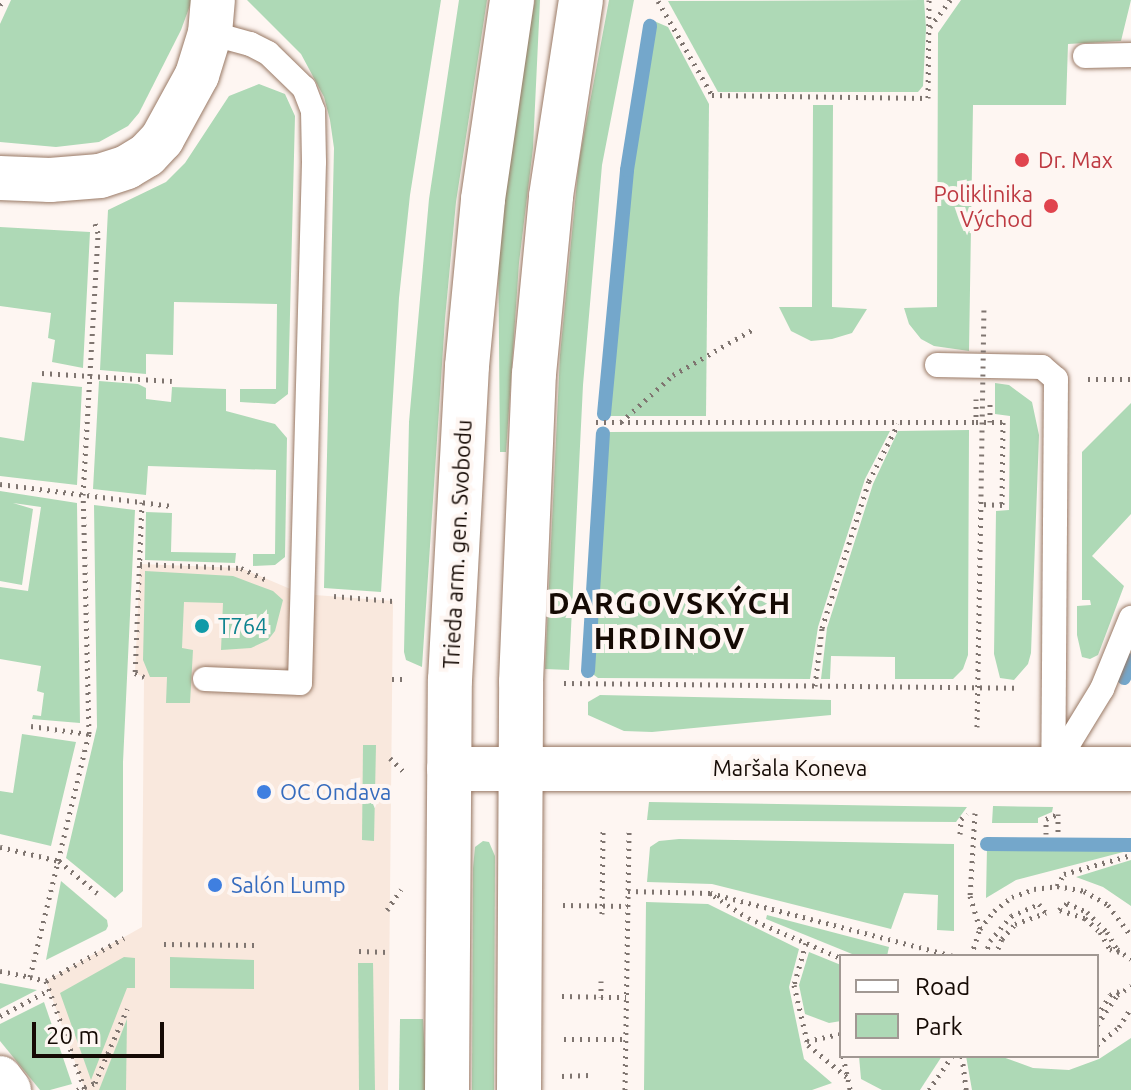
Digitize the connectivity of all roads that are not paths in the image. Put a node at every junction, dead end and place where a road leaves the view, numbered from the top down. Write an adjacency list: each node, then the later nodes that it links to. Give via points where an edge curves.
1 (512, 0): 10 (street, Trieda arm. gen. Svobodu, via 483,199 467,366)
2 (581, 0): 13 (street, via 551,196 534,374)
3 (211, 17): 6 (street, via 197,75 162,139 147,155 100,176); 9 (lane, via 281,63 304,88 313,111 300,683)
4 (1131, 55): 5 (lane)
5 (1085, 56)
6 (0, 178)
7 (937, 365): 11 (lane, via 1042,367 1056,379)
8 (1131, 618): 11 (lane, via 1102,689)
9 (205, 679)
10 (449, 769): 13 (street, Maršala Koneva); 16 (street, Trieda arm. gen. Svobodu)
11 (1053, 769): 12 (street, Maršala Koneva); 13 (street, Maršala Koneva)
12 (1131, 769)
13 (521, 770): 17 (street)
14 (0, 1078): 15 (street)
15 (9, 1090)
16 (447, 1090)
17 (519, 1090)

